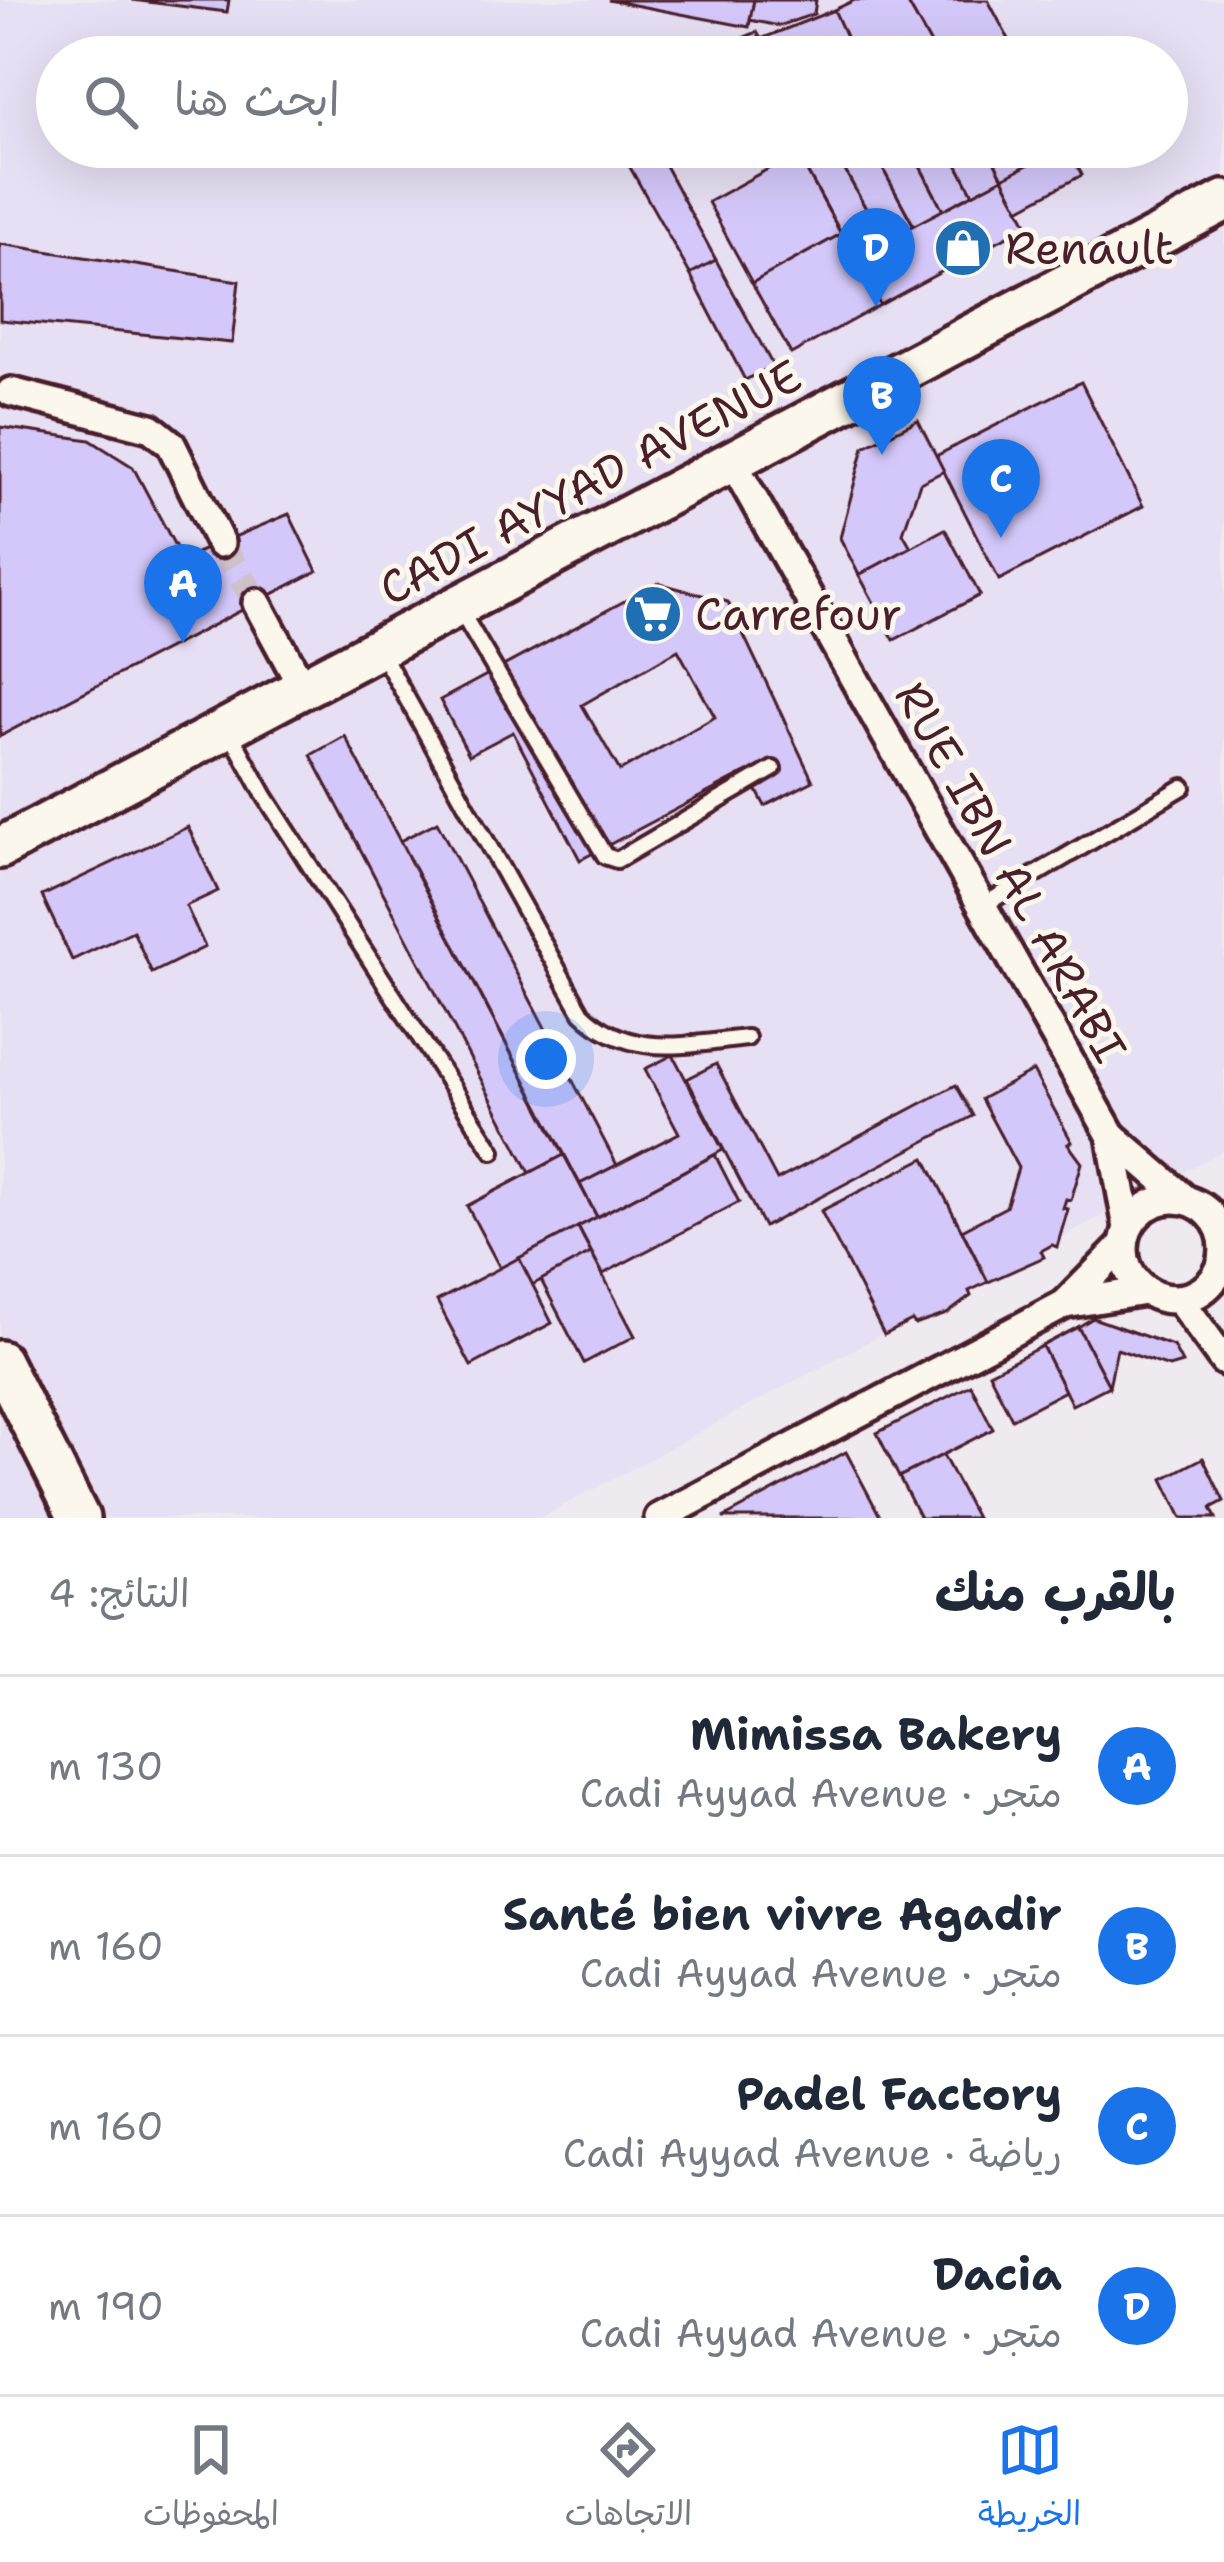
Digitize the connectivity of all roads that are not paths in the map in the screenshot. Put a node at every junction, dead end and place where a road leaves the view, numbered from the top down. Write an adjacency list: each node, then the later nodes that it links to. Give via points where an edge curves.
1 (1224, 202): 3 (main road, CADI AYYAD AVENUE)
2 (10, 392): 4 (street, via 152,428 171,444)
3 (732, 461): 6 (main road, CADI AYYAD AVENUE); 13 (street, RUE IBN AL ARABI)
4 (220, 543)
5 (257, 602): 8 (street)
6 (458, 606): 7 (main road, CADI AYYAD AVENUE); 10 (lane, via 604,856 617,860)
7 (379, 647): 8 (main road, CADI AYYAD AVENUE); 14 (lane, via 582,1013 610,1036 648,1048)
8 (302, 688): 9 (main road, CADI AYYAD AVENUE)
9 (228, 727): 12 (main road, CADI AYYAD AVENUE); 16 (lane)
10 (773, 769)
11 (1184, 787): 13 (lane)
12 (5, 842)
13 (982, 906): 15 (street, RUE IBN AL ARABI)
14 (747, 1038)
15 (1111, 1136): 17 (street, RUE IBN AL ARABI); 18 (street, RUE IBN AL ARABI)
16 (493, 1151)
17 (1204, 1203): 18 (street, via 1152,1204); 19 (street, via 1222,1235)
18 (1125, 1237): 20 (street, via 1125,1263); 22 (street)
19 (1223, 1268): 21 (street)
20 (1145, 1291): 21 (street); 22 (street)
21 (1179, 1299): 24 (street)
22 (1065, 1304): 26 (street)
23 (0, 1361): 25 (main road)
24 (1224, 1361)
25 (79, 1518)
26 (659, 1518)

